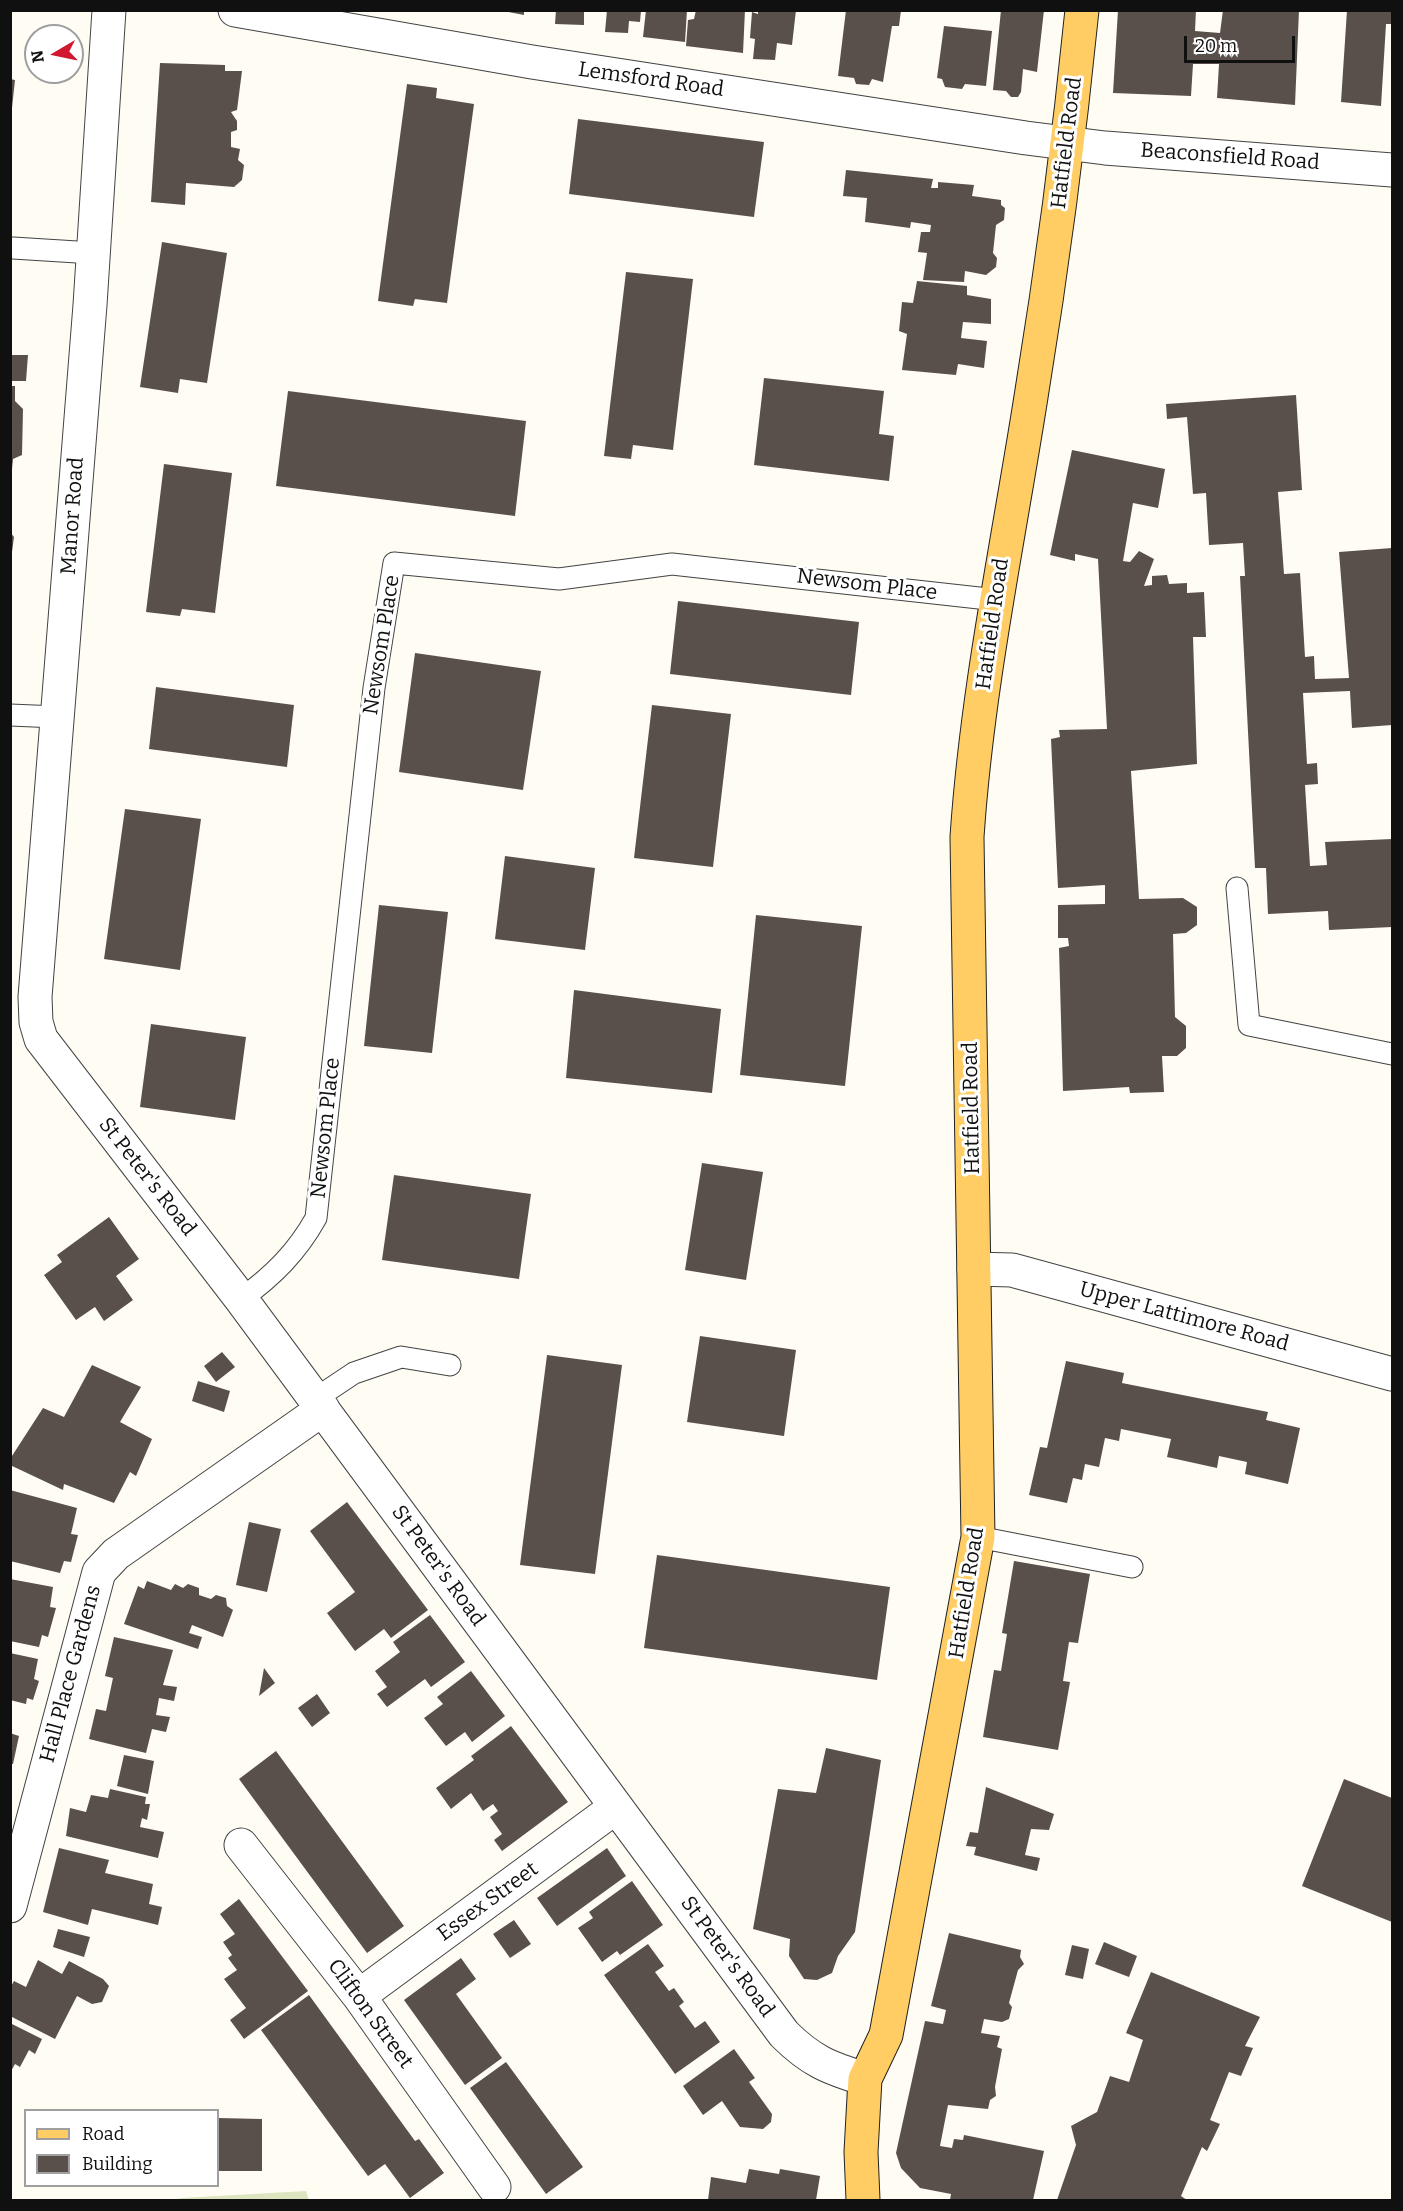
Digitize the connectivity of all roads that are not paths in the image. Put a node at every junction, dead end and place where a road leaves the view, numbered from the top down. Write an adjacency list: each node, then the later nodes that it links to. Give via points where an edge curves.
1 (109, 10): 7 (street, Manor Road)
2 (235, 10): 4 (street, Lemsford Road, via 560,67)
3 (1082, 10): 4 (main road, Hatfield Road)
4 (1067, 143): 5 (street, Beaconsfield Road); 8 (main road, Hatfield Road, via 1033,386)
5 (1392, 170)
6 (13, 248): 7 (lane)
7 (93, 253): 10 (street, Manor Road)
8 (997, 600): 14 (main road, Hatfield Road, via 970,783 967,837); 15 (lane, Newsom Place, via 672,564 559,579 394,563 372,699 316,1218 285,1262)
9 (10, 715): 10 (lane)
10 (57, 717): 12 (street, Manor Road, via 35,997)
11 (1238, 888): 13 (lane, via 1249,1024)
12 (23, 1023): 15 (street, St Peter's Road, via 41,1039)
13 (1392, 1054)
14 (974, 1269): 17 (street, Upper Lattimore Road, via 1012,1270); 19 (main road, Hatfield Road)
15 (241, 1299): 18 (street, St Peter's Road)
16 (450, 1365): 18 (lane, via 401,1357 354,1373)
17 (1392, 1374)
18 (319, 1404): 21 (street, St Peter's Road); 23 (street, Hall Place Gardens, via 116,1554 99,1572)
19 (978, 1537): 20 (lane); 25 (main road, Hatfield Road, via 886,2035)
20 (1132, 1567)
21 (616, 1807): 24 (street, Essex Street); 25 (street, St Peter's Road, via 784,2034 826,2067)
22 (241, 1845): 24 (street, Clifton Street)
23 (10, 1906)
24 (359, 1996): 26 (street, Clifton Street)
25 (866, 2079): 27 (main road, Hatfield Road, via 861,2152)
26 (494, 2187)
27 (863, 2200)

